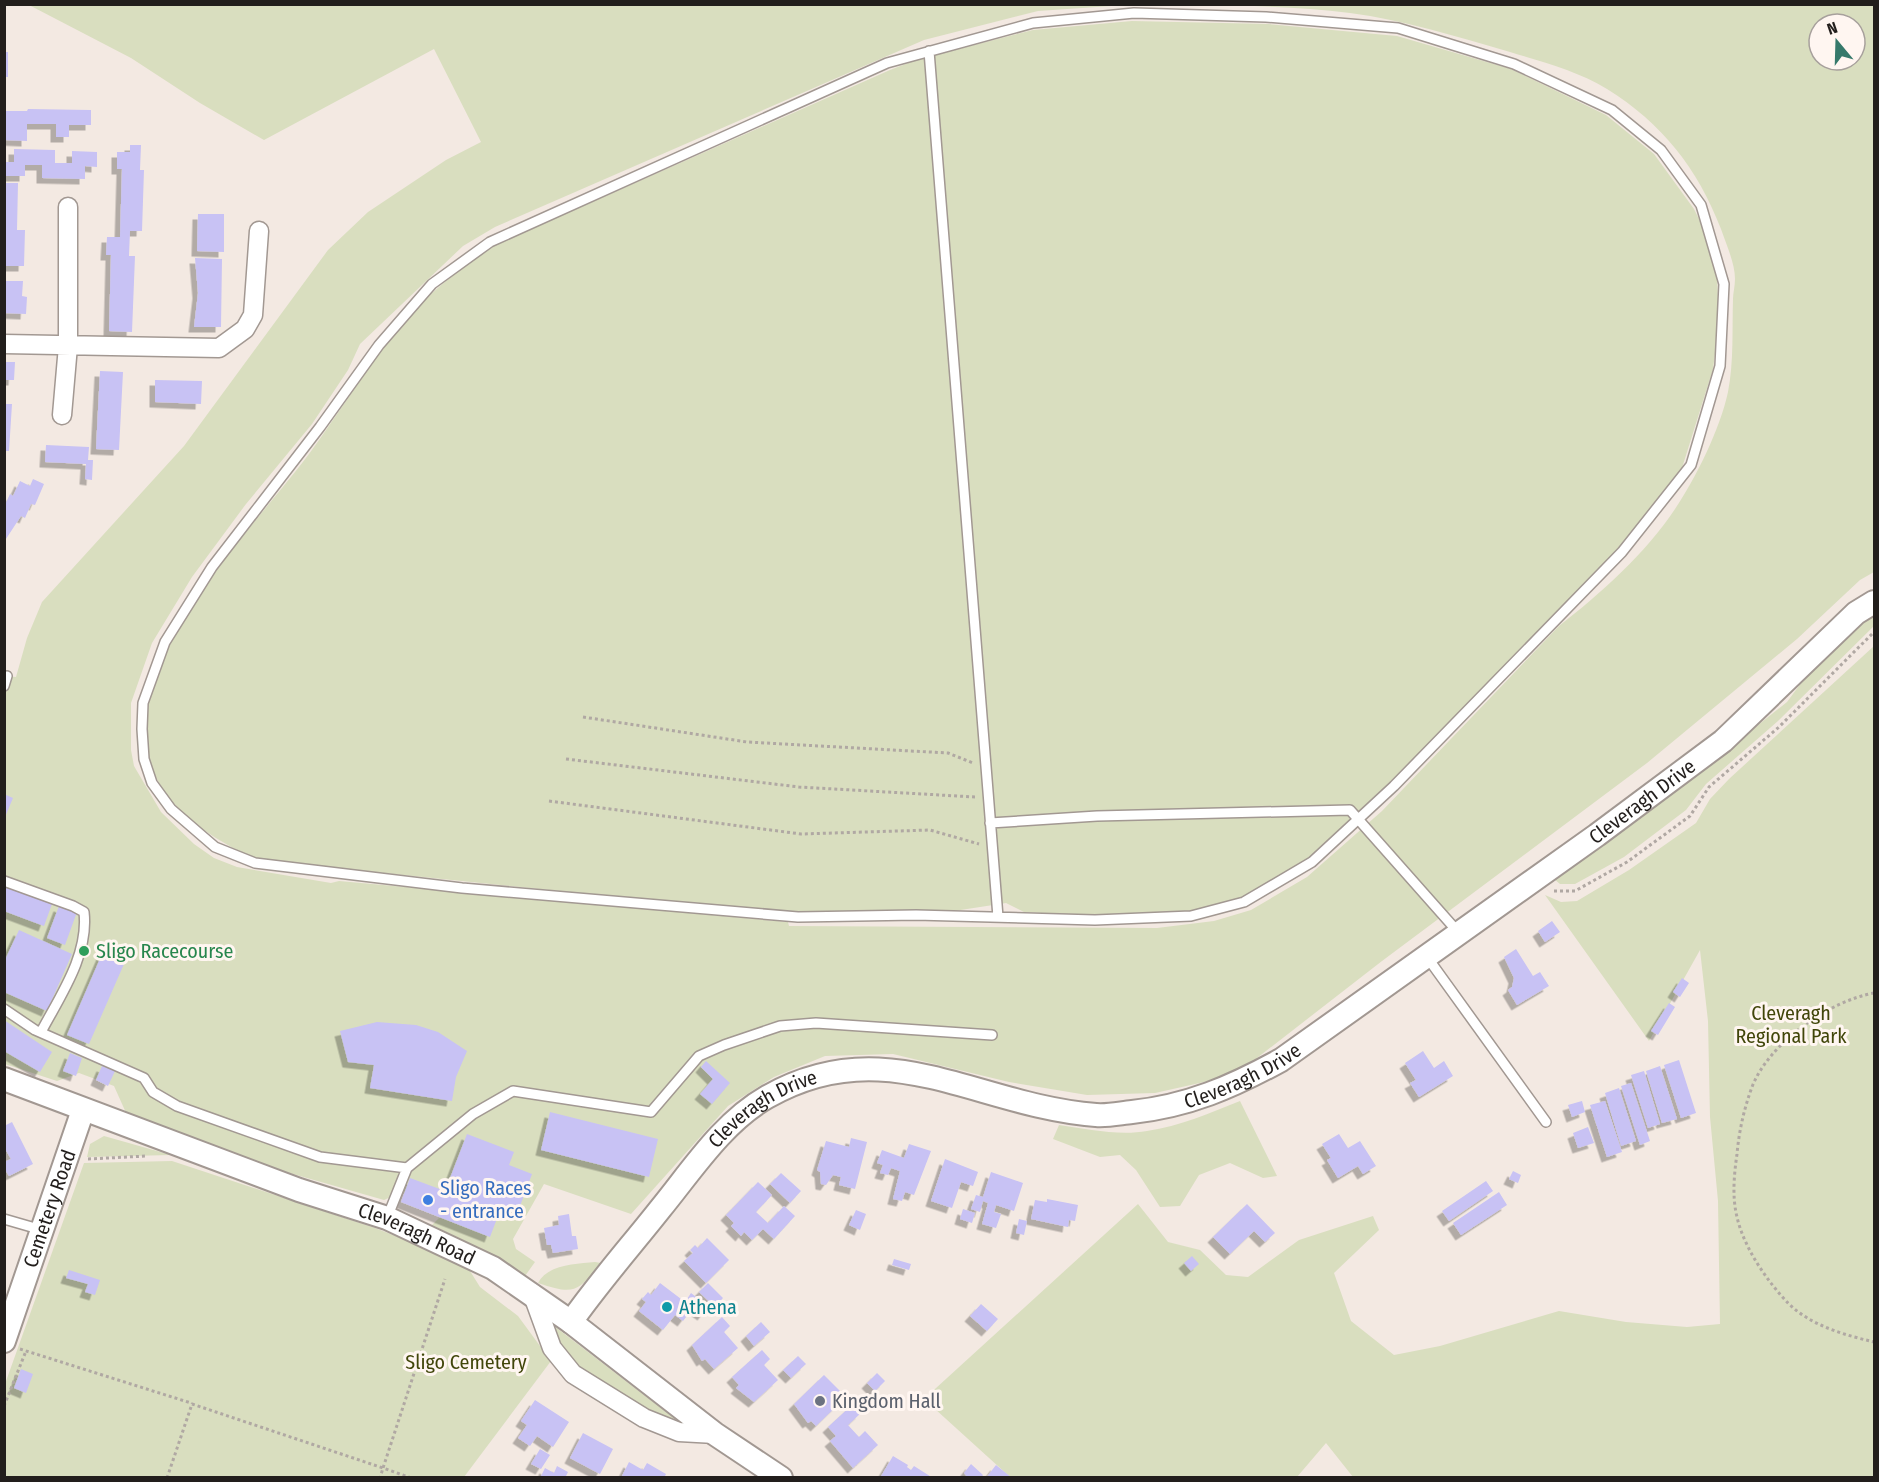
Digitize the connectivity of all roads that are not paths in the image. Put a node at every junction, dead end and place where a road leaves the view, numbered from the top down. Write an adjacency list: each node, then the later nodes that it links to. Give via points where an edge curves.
1 (929, 51): 8 (lane, via 1033,23 1134,14 1266,17 1398,28 1514,64 1612,110 1661,150 1701,205 1724,284 1720,366 1690,465 1622,552); 9 (lane); 11 (lane, via 887,63 490,242 432,284 379,345 200,586 165,642 143,703 144,759 152,783 171,809 215,847 255,863 462,888 798,918)
2 (68, 207): 5 (street)
3 (259, 231): 5 (street, via 254,315 235,339 219,348)
4 (4, 344): 5 (street)
5 (68, 346): 6 (street)
6 (62, 415)
7 (1875, 602): 12 (street, Cleveragh Drive, via 1856,613 1723,741)
8 (1358, 819): 9 (lane, via 1350,810 1335,809 1097,816); 11 (lane, via 1312,862 1244,902 1191,916 1095,920); 12 (lane)
9 (990, 824): 11 (lane)
10 (4, 881): 15 (lane, via 84,912 86,930 80,957)
11 (998, 916)
12 (1458, 932): 13 (street, Cleveragh Drive)
13 (1425, 956): 19 (lane); 25 (street, Cleveragh Drive, via 1281,1060 1233,1086 1163,1109 1099,1115 1050,1109 885,1068 840,1069 796,1082 765,1098 715,1142)
14 (4, 1008): 15 (lane)
15 (41, 1032): 20 (lane, via 144,1078 153,1092 177,1106 320,1157)
16 (992, 1035): 20 (lane, via 816,1023 780,1026 699,1056 651,1112 513,1091 473,1114)
17 (4, 1079): 18 (street, Cleveragh Road)
18 (83, 1110): 21 (street, Cleveragh Road, via 299,1190); 23 (street, Cemetery Road)
19 (1546, 1122)
20 (407, 1168): 21 (lane)
21 (387, 1218): 24 (street, Cleveragh Road, via 493,1268)
22 (4, 1219): 23 (lane)
23 (42, 1230): 26 (street, Cemetery Road)
24 (532, 1293): 25 (street, Cleveragh Road); 27 (street, via 552,1348 573,1374 644,1418 679,1432)
25 (571, 1322): 27 (street, Cleveragh Road)
26 (9, 1344)
27 (715, 1434): 28 (street, Cleveragh Road)
28 (778, 1477)

